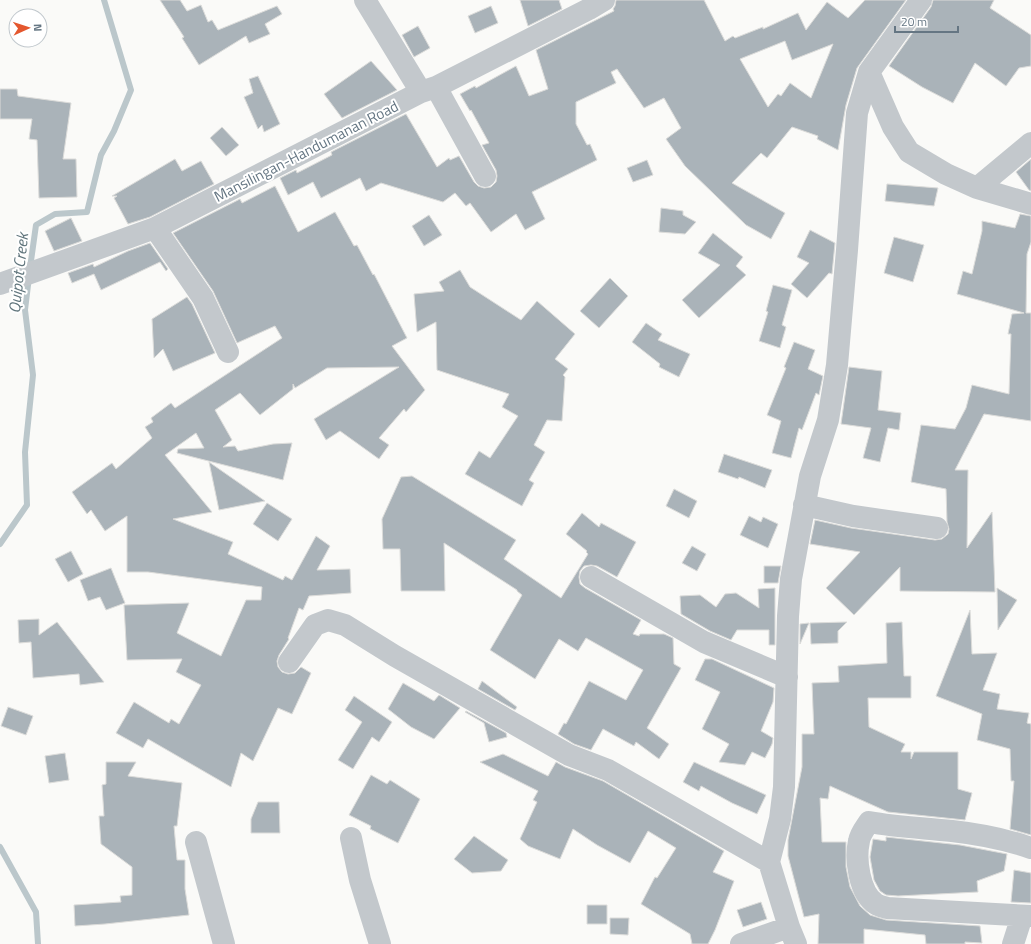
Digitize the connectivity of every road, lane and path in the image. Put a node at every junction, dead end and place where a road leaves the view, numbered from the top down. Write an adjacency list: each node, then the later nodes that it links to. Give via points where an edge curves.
1 (365, 0): 5 (street)
2 (604, 0): 5 (street, Mansilingan-Handumanan Road)
3 (921, 0): 4 (street)
4 (868, 72): 8 (street, via 893,127 909,152 946,174); 13 (street, via 857,113 837,365 828,420 810,476)
5 (429, 90): 7 (street); 10 (street, Mansilingan-Handumanan Road)
6 (1031, 143): 8 (street)
7 (485, 176)
8 (977, 188): 9 (street)
9 (1031, 204)
10 (155, 228): 11 (street, Mansilingan-Handumanan Road); 12 (street, via 203,298)
11 (0, 284)
12 (228, 352)
13 (804, 505): 14 (street, via 853,516); 17 (street, via 791,579)
14 (937, 528)
15 (591, 578): 17 (street, via 704,642)
16 (288, 662): 21 (street, via 315,625 328,620 345,625 570,755 608,770)
17 (787, 677): 21 (street, via 784,786 780,819)
18 (351, 838): 25 (street, via 360,880)
19 (196, 842): 24 (street)
20 (1031, 848): 22 (street, via 1004,839 869,822 858,842 861,883 864,891 877,905 888,908)
21 (769, 862): 23 (street)
22 (1027, 916): 27 (street)
23 (792, 936): 26 (street)
24 (224, 944)
25 (380, 944)
26 (741, 944)
27 (1013, 944)

